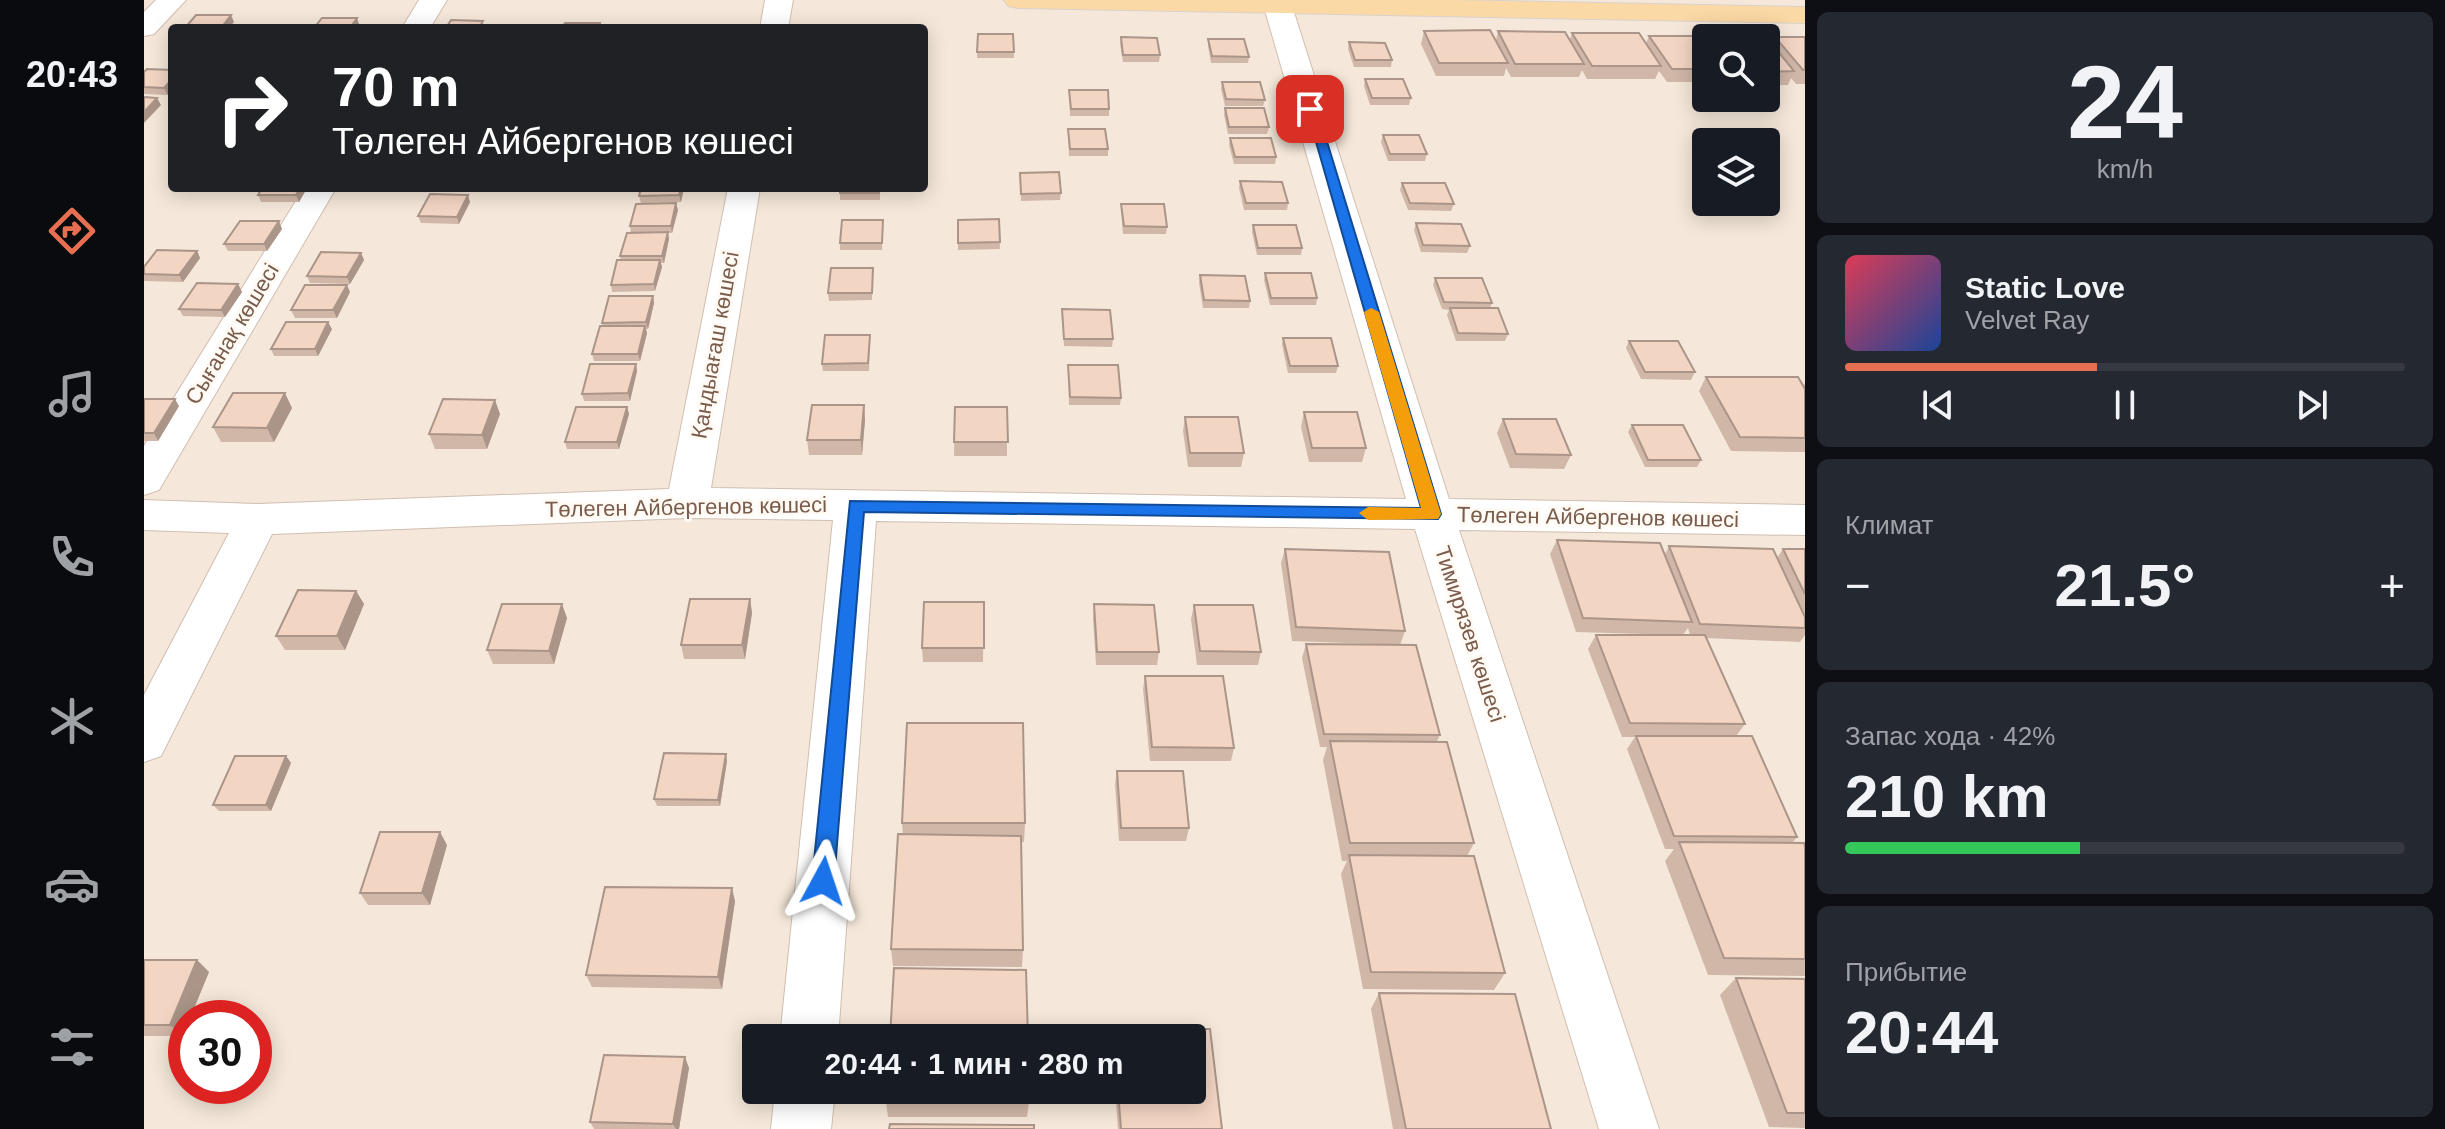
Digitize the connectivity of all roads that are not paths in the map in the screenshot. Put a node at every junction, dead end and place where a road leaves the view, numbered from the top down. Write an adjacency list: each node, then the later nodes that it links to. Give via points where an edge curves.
1 (172, 0): 9 (street)
2 (433, 0): 7 (street)
3 (779, 0): 8 (street)
4 (1018, 0): 5 (main road)
5 (1277, 2): 6 (main road); 15 (street, Тимирязев көшесі)
6 (1805, 15)
7 (418, 24)
8 (775, 24)
9 (144, 28)
10 (318, 192): 12 (street, Сығанақ көшесі)
11 (743, 192): 13 (street, Қандыағаш көшесі)
12 (144, 480)
13 (687, 503): 14 (street, Төлеген Айбергенов көшесі); 17 (street, Төлеген Айбергенов көшесі)
14 (856, 505): 15 (street, Төлеген Айбергенов көшесі); 20 (street)
15 (1432, 514): 18 (street, Төлеген Айбергенов көшесі); 23 (street, Тимирязев көшесі)
16 (144, 515): 17 (street, Төлеген Айбергенов көшесі)
17 (258, 519): 19 (street)
18 (1805, 520)
19 (144, 742)
20 (810, 1024)
21 (804, 1104): 22 (street)
22 (801, 1129)
23 (1629, 1129)

